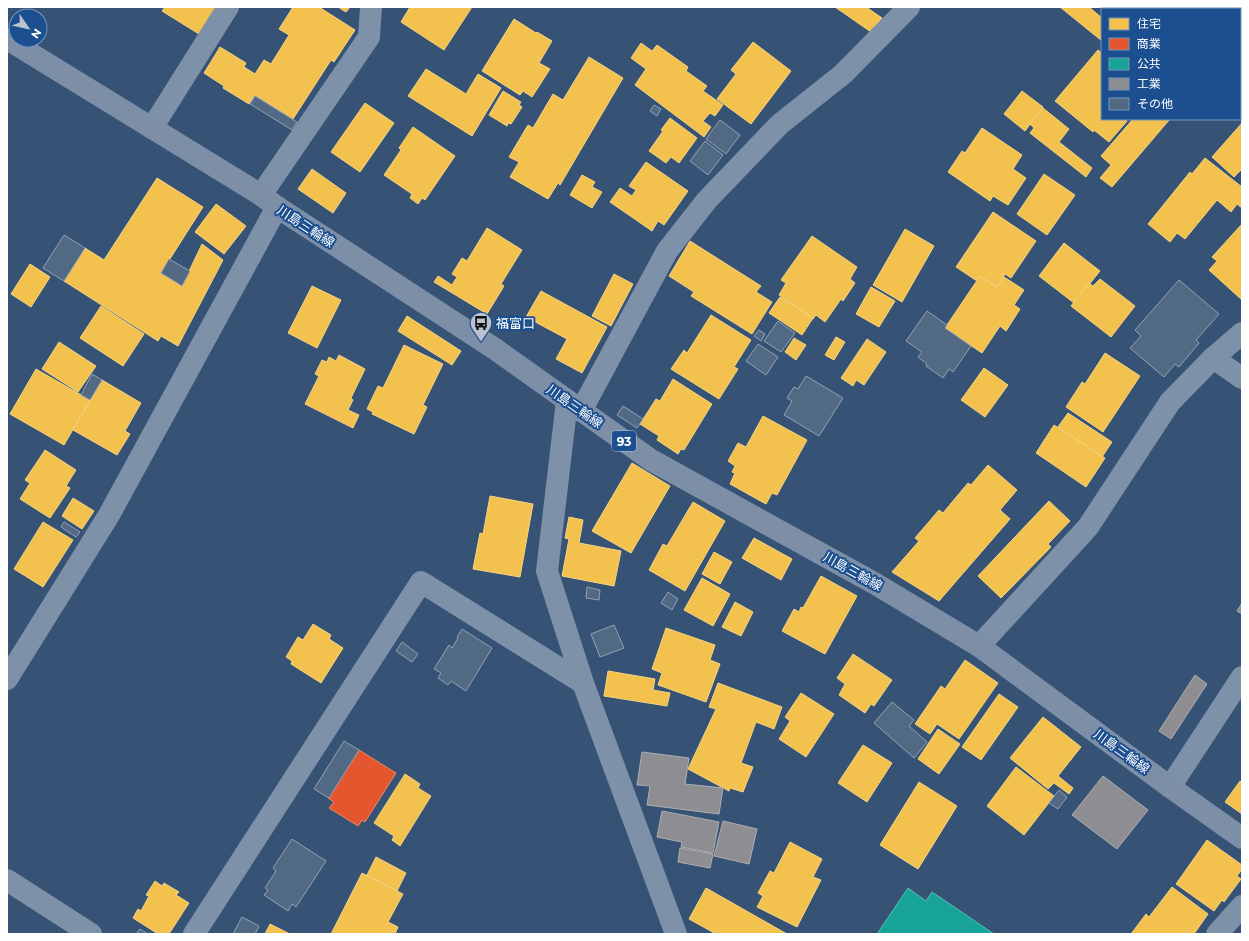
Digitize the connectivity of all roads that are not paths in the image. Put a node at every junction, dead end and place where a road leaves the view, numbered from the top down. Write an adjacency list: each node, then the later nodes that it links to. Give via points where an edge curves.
1 (228, 7): 5 (street)
2 (370, 7): 6 (street, via 369,37)
3 (909, 7): 10 (street, via 843,74 780,124 707,200 667,251)
4 (7, 39): 5 (main road, 川島三輪線 / 93)
5 (152, 128): 6 (main road, 川島三輪線 / 93)
6 (269, 201): 10 (main road, 川島三輪線 / 93, via 495,349); 13 (street, via 109,515)
7 (1242, 333): 8 (street)
8 (1213, 358): 9 (street); 11 (street, via 1170,402 1088,527)
9 (1242, 378)
10 (574, 406): 11 (main road, 川島三輪線 / 93, via 651,460 874,583); 14 (street, via 547,571)
11 (979, 646): 15 (main road, 川島三輪線 / 93)
12 (1242, 677): 15 (street)
13 (7, 679)
14 (583, 683): 20 (street, via 421,582); 21 (street)
15 (1170, 787): 16 (main road, 川島三輪線 / 93)
16 (1242, 838)
17 (7, 880): 19 (street)
18 (1242, 906): 22 (street)
19 (91, 934)
20 (194, 934)
21 (676, 934)
22 (1217, 934)

